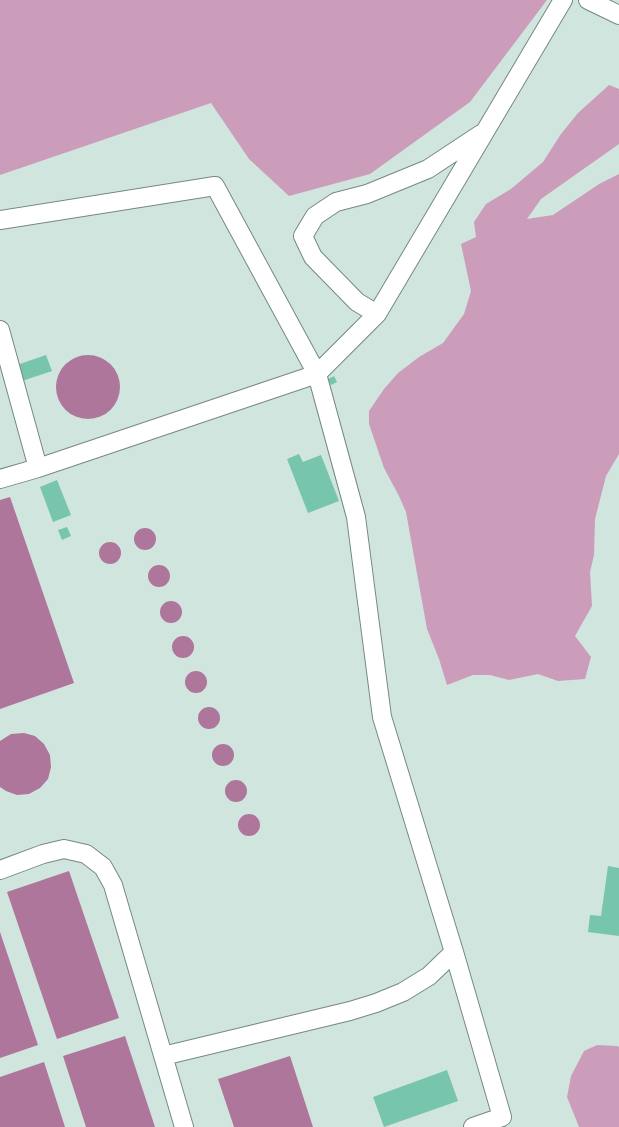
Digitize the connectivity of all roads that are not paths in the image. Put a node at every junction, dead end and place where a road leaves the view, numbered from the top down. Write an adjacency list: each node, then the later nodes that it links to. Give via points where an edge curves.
1 (563, 0): 4 (street)
2 (588, 0): 3 (street)
3 (619, 15)
4 (485, 132): 6 (street); 6 (street, via 428,169 367,194 336,202 314,216 303,236 313,256 357,302)
5 (0, 220): 8 (street, via 215,186)
6 (377, 314): 8 (street)
7 (0, 330): 9 (street)
8 (317, 374): 9 (street); 12 (street, via 356,517 382,717)
9 (38, 468): 10 (street)
10 (0, 479)
11 (0, 870): 13 (street, via 64,849 86,854 103,866 113,886)
12 (454, 952): 13 (street, via 429,976 403,992 376,1003); 15 (street, via 502,1117)
13 (163, 1056): 14 (street)
14 (184, 1127)
15 (473, 1127)

